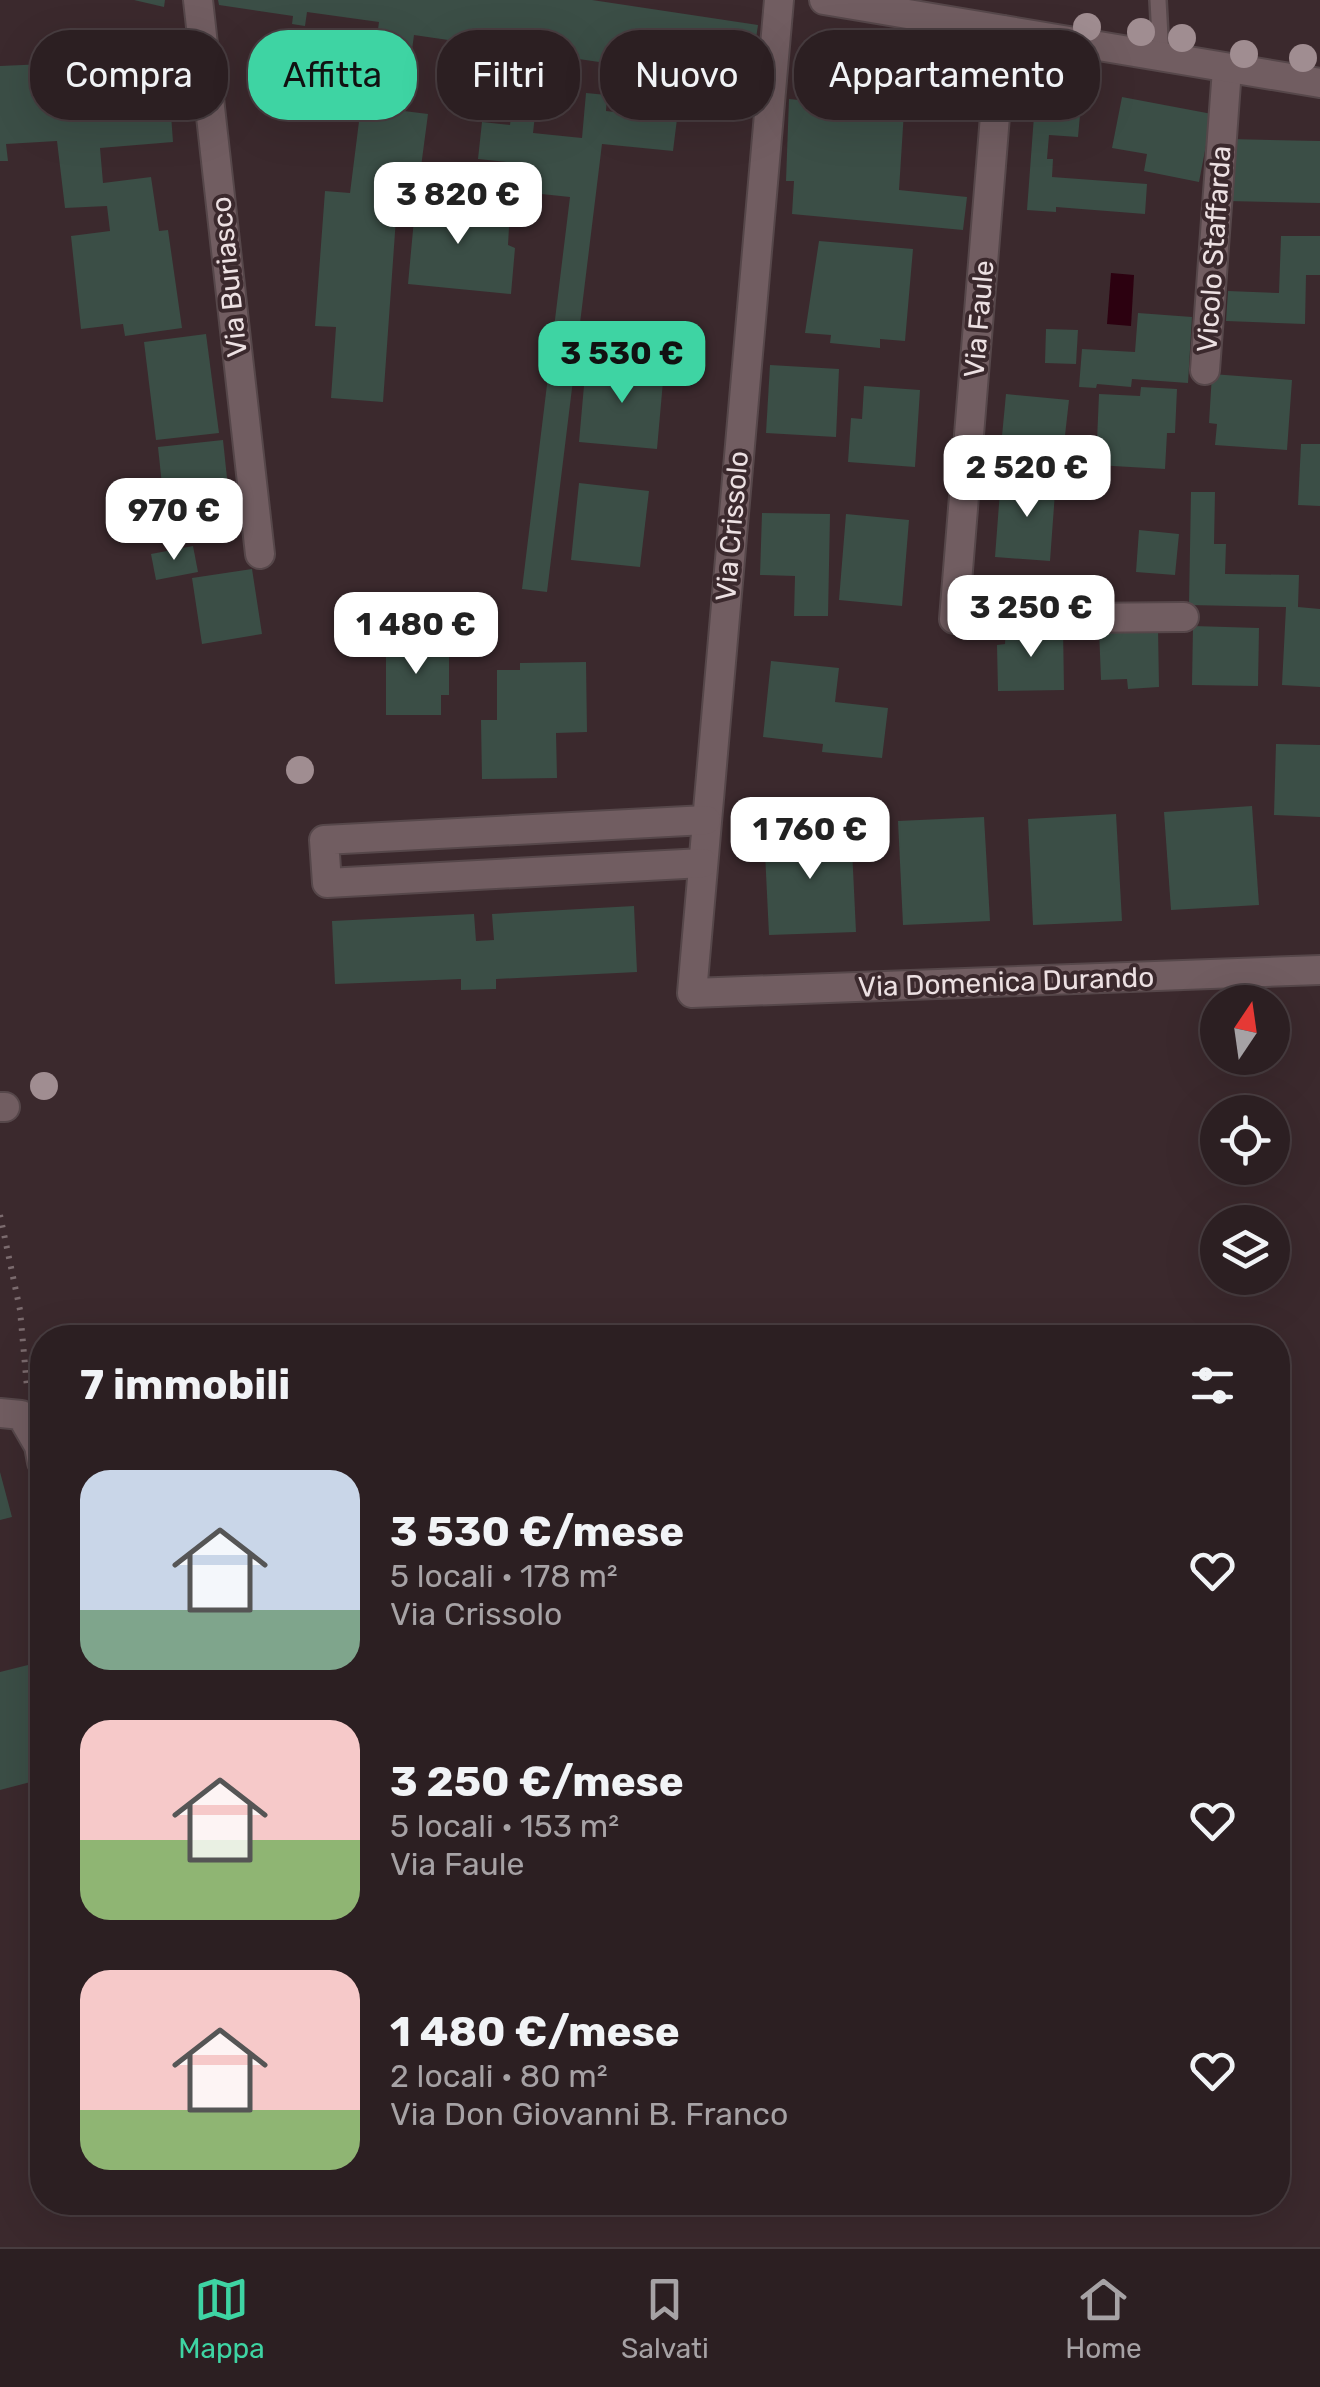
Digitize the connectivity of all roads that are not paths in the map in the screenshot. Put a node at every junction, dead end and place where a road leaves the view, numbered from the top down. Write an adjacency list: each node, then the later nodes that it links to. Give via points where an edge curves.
1 (198, 0): 12 (street, Via Buriasco)
2 (779, 0): 14 (street, Via Crissolo)
3 (824, 0): 5 (street)
4 (1158, 0): 7 (lane)
5 (1002, 30)
6 (1100, 46): 7 (street)
7 (1162, 56): 8 (street)
8 (1227, 69): 9 (street); 11 (street, Vicolo Staffarda)
9 (1320, 83)
10 (995, 120): 13 (street, Via Faule, via 954,619)
11 (1205, 370)
12 (260, 554)
13 (1184, 617)
14 (706, 820): 15 (street, Via Crissolo); 15 (street, via 324,840 327,883)
15 (702, 863): 17 (street, Via Crissolo)
16 (1320, 970): 17 (street, Via Domenica Durando)
17 (692, 993)
18 (0, 1414): 19 (street, via 21,1415)
19 (30, 1430)

